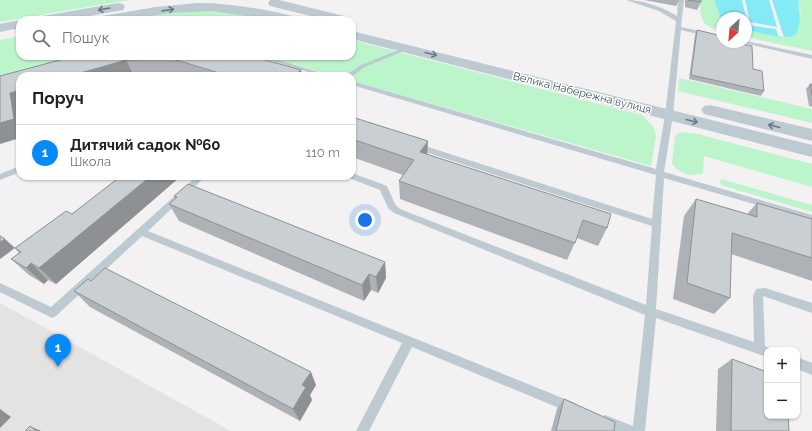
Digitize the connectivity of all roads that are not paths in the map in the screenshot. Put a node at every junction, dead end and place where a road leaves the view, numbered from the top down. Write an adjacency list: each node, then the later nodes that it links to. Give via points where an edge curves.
1 (157, 0): 6 (street, one-way to 6)
2 (253, 0): 5 (street)
3 (629, 0): 11 (lane, via 667,12)
4 (681, 0): 11 (lane)
5 (266, 1): 9 (street)
6 (66, 16)
7 (129, 16): 8 (street, one-way to 8, via 210,7)
8 (276, 16)
9 (328, 16)
10 (356, 23): 25 (street, Велика Набережна вулиця)
11 (679, 24): 16 (lane); 25 (lane)
12 (16, 25): 13 (street)
13 (0, 28)
14 (16, 36): 17 (street)
15 (356, 36): 19 (street, Велика Набережна вулиця)
16 (716, 36)
17 (0, 38)
18 (752, 44): 20 (lane)
19 (408, 48): 23 (lane); 25 (street, Велика Набережна вулиця, one-way to 25)
20 (812, 57)
21 (273, 60): 22 (lane)
22 (314, 72)
23 (354, 72)
24 (356, 84): 30 (lane)
25 (670, 107): 26 (street, Велика Набережна вулиця, one-way to 25); 28 (street, Велика Набережна вулиця, one-way to 28); 30 (lane)
26 (812, 135)
27 (411, 144): 35 (lane)
28 (812, 151)
29 (16, 171): 31 (lane)
30 (660, 173): 34 (lane); 35 (lane)
31 (0, 177)
32 (356, 178): 39 (lane, via 384,188 391,206 397,211)
33 (198, 180): 36 (lane)
34 (812, 218)
35 (657, 224): 39 (lane)
36 (141, 232): 37 (lane, via 52,313); 40 (lane)
37 (0, 287)
38 (812, 308): 41 (lane, via 760,292 758,296)
39 (651, 312): 41 (lane); 48 (lane)
40 (409, 341): 44 (lane); 46 (lane)
41 (763, 351)
42 (800, 364): 43 (lane)
43 (812, 369)
44 (578, 410)
45 (593, 416): 47 (lane)
46 (362, 431)
47 (630, 431)
48 (639, 431)

